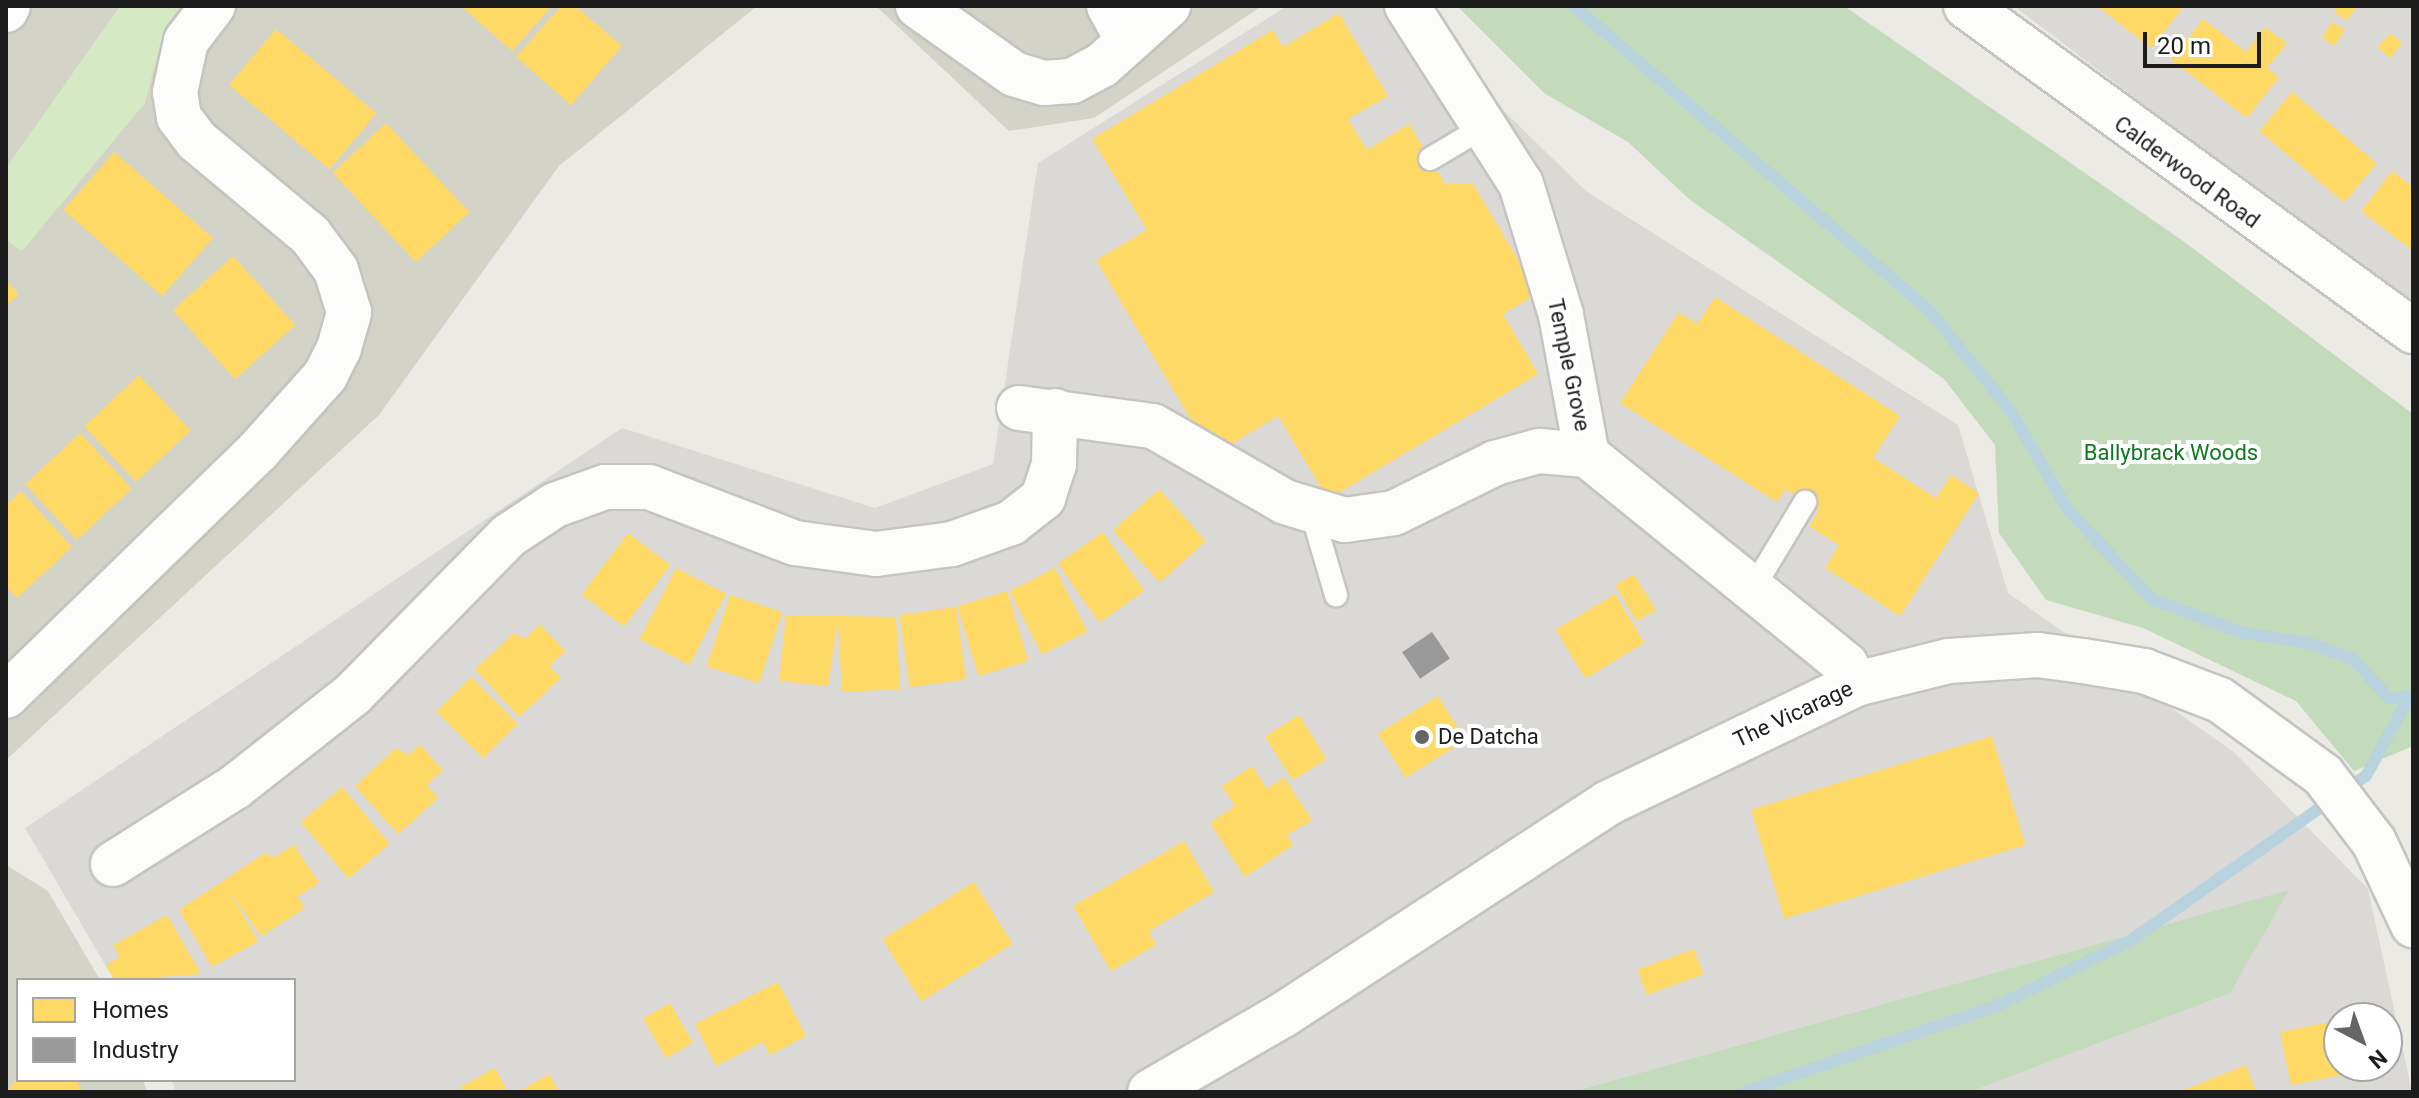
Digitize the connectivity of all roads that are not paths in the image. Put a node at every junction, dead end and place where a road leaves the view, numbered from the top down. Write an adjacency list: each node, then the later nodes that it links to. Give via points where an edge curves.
1 (213, 6): 16 (street, via 186,41 175,92 179,117 197,141 310,235 336,270 349,312 339,348 325,376 258,451)
2 (918, 6): 6 (street, via 1014,74 1044,83 1072,81)
3 (1168, 6): 6 (street)
4 (1407, 6): 7 (street, Temple Grove)
5 (1966, 6): 9 (street, Calderwood Road)
6 (1118, 23)
7 (1489, 124): 8 (lane); 10 (street, Temple Grove, via 1521,184 1561,315)
8 (1430, 159)
9 (2413, 331)
10 (1587, 455): 12 (street, via 1539,451 1495,463 1394,513 1345,520); 13 (street, Temple Grove)
11 (1805, 502): 13 (lane)
12 (1311, 510): 14 (lane); 17 (street, via 1153,426 1037,410 1054,465 1043,498 1011,523 952,544 876,554 795,543 649,487 605,487 555,505 508,536 353,694 235,787)
13 (1752, 590): 15 (street, Temple Grove, via 1846,665)
14 (1336, 595)
15 (1856, 684): 18 (street, The Vicarage, via 1949,661 2038,655 2144,671 2220,700 2334,789); 19 (street, The Vicarage, via 1608,803 1283,1015)
16 (6, 696)
17 (113, 864)
18 (2413, 925)
19 (1150, 1092)

